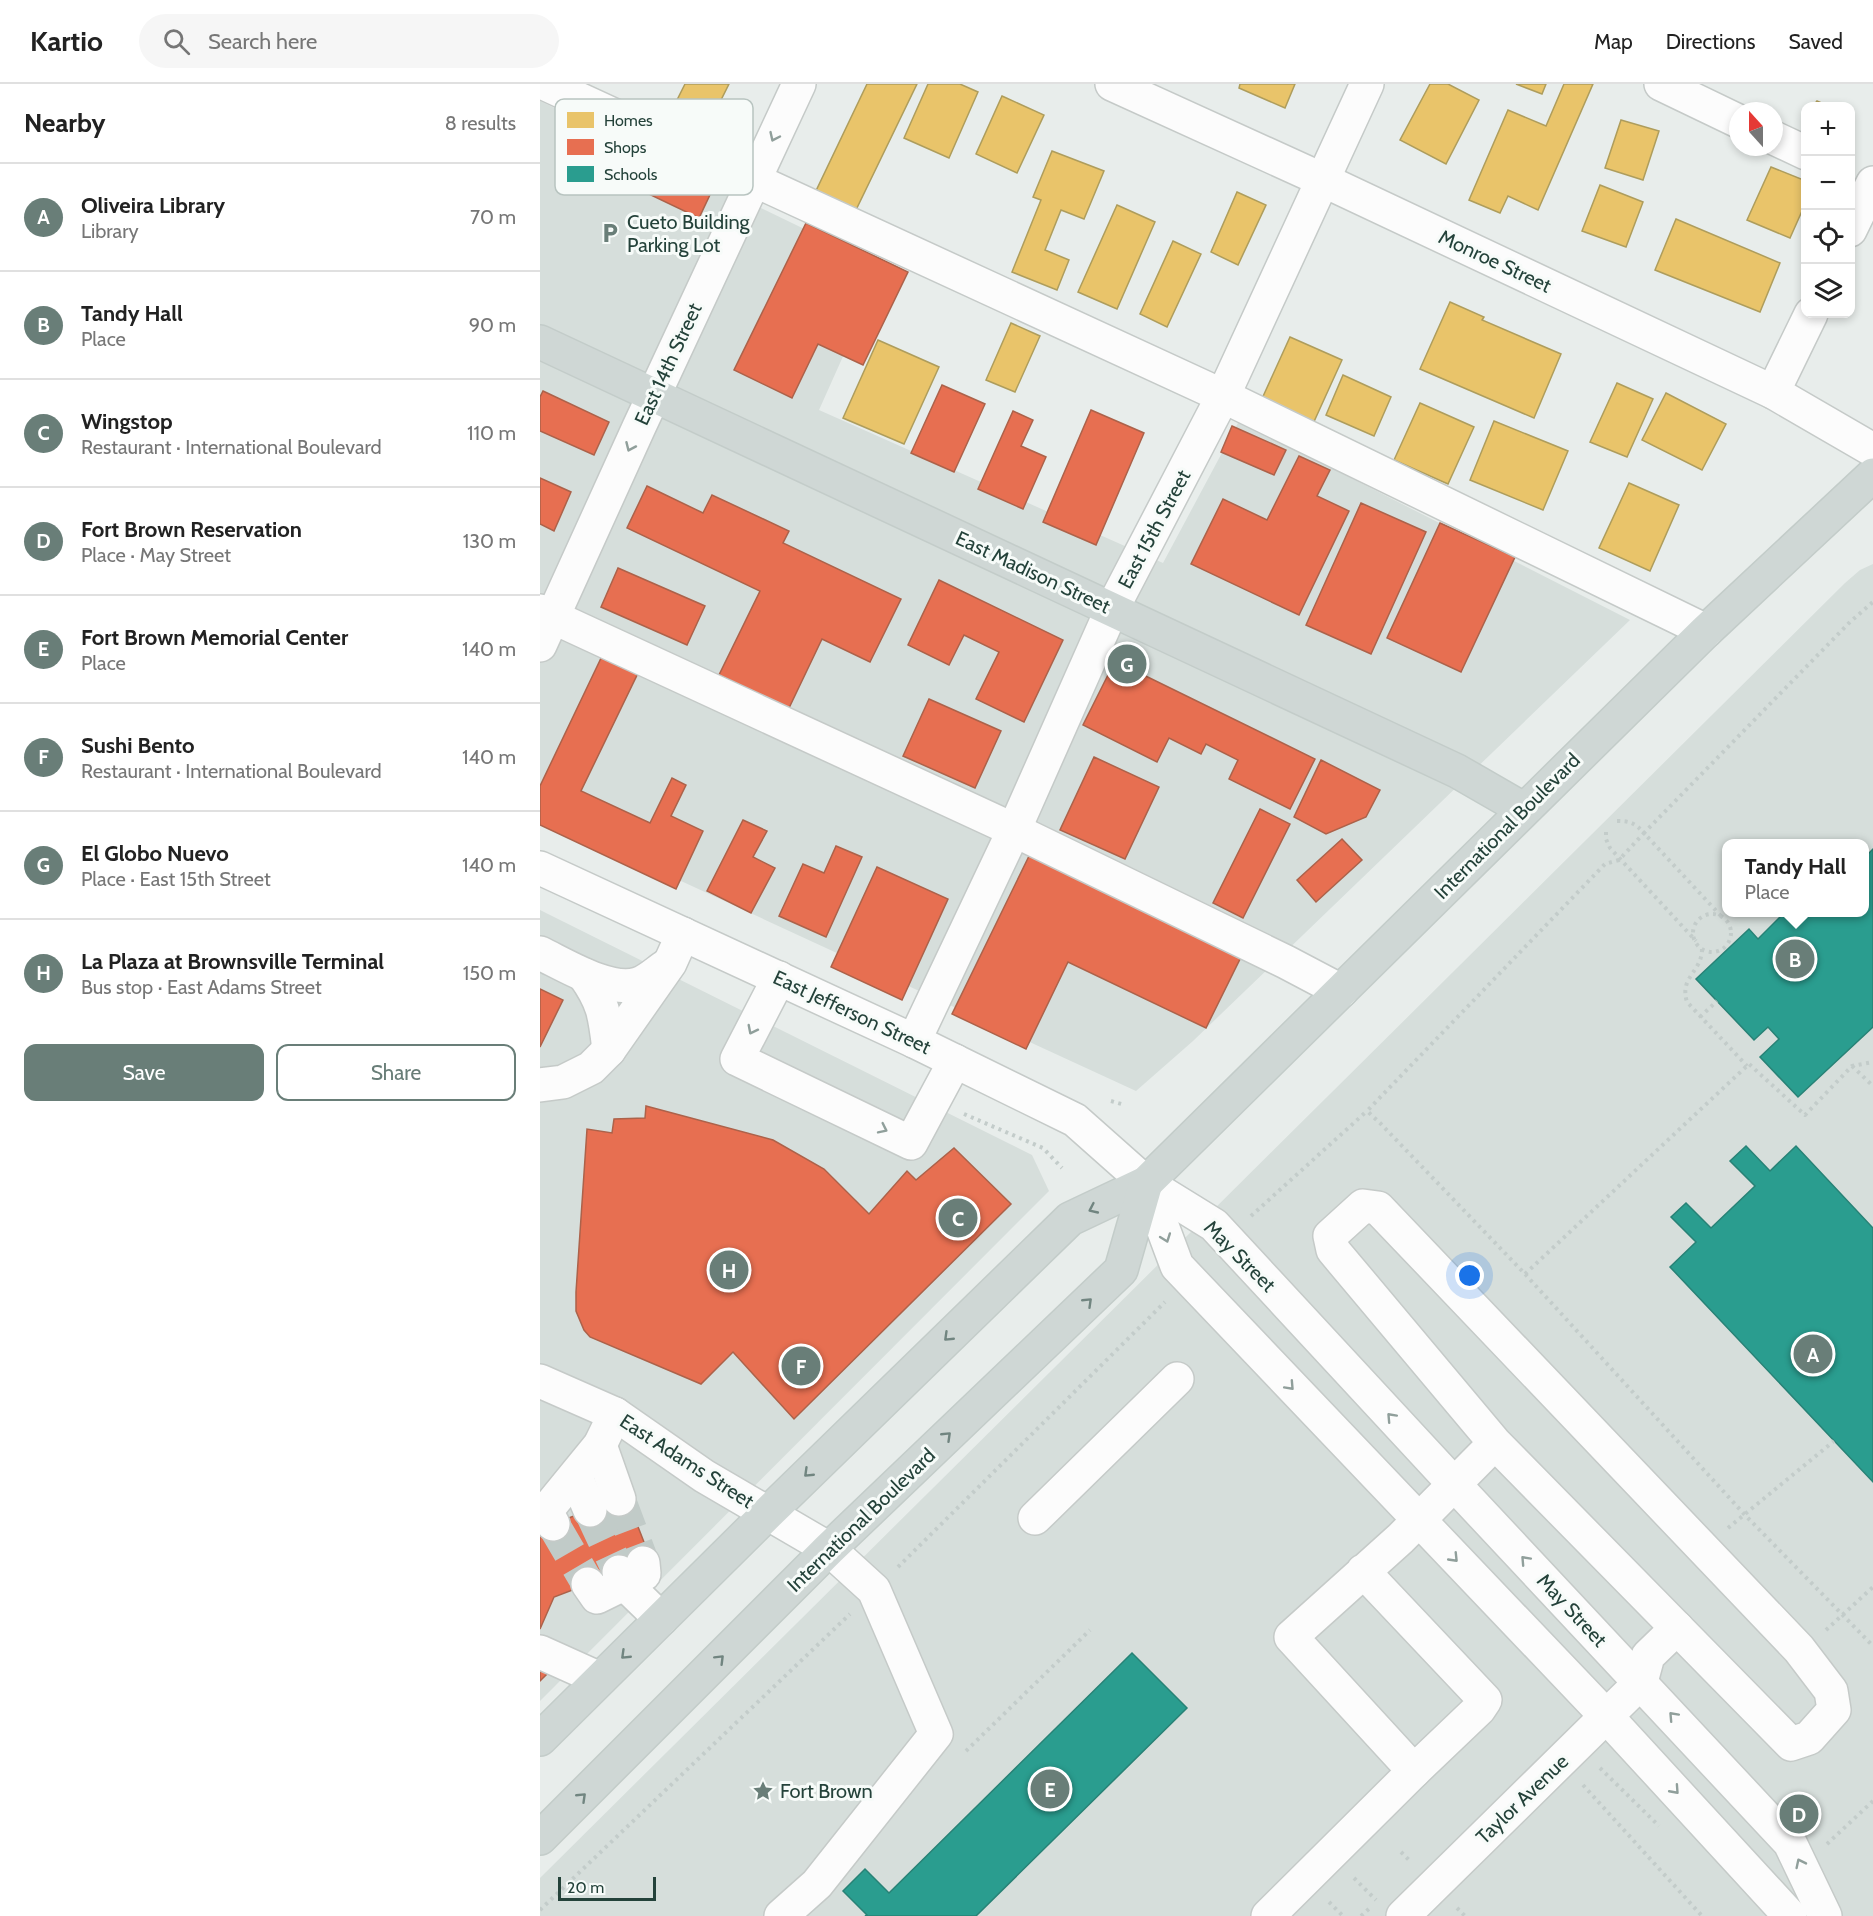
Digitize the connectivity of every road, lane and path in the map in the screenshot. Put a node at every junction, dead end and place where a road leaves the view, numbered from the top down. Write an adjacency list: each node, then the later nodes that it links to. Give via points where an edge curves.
1 (546, 84): 6 (street)
2 (799, 84): 10 (street, East 14th Street, one-way to 10)
3 (1112, 84): 11 (street, Monroe Street)
4 (1367, 84): 11 (street, East 15th Street)
5 (1661, 84): 7 (street)
6 (579, 99)
7 (1729, 117)
8 (1783, 142): 9 (street)
9 (1801, 151)
10 (754, 179): 19 (street)
11 (1323, 180): 17 (street, Monroe Street); 19 (street, East 15th Street)
12 (1867, 182): 14 (street)
13 (747, 195): 18 (street, East 14th Street)
14 (1855, 219)
15 (1809, 318): 17 (street)
16 (540, 342): 18 (main road, East Madison Street)
17 (1773, 392): 20 (street, Monroe Street)
18 (653, 396): 23 (main road, East Madison Street); 24 (street, East 14th Street, one-way to 24)
19 (1223, 396): 23 (street, East 15th Street); 25 (street)
20 (1873, 450)
21 (1873, 475): 25 (main road, International Boulevard)
22 (1873, 602): 30 (path)
23 (1112, 609): 26 (main road, East Madison Street, via 1457,771); 28 (street, East 15th Street)
24 (544, 625): 28 (street)
25 (1706, 630): 26 (main road, International Boulevard)
26 (1523, 809): 40 (main road, International Boulevard)
27 (1617, 821): 30 (path, via 1630,821)
28 (1014, 830): 40 (street); 43 (street, East 15th Street)
29 (1606, 832): 31 (path, via 1610,848)
30 (1644, 833): 31 (path); 33 (path)
31 (1619, 860): 34 (path); 53 (path, via 1605,864)
32 (540, 868): 35 (street, East Jefferson Street)
33 (1721, 916): 34 (path, via 1708,915 1698,921); 36 (path, via 1731,931 1728,944 1719,951)
34 (1696, 941): 36 (path)
35 (676, 949): 38 (street, via 638,984 615,985); 39 (street, East Jefferson Street); 44 (street)
36 (1702, 949): 42 (path, via 1685,994)
37 (540, 953): 38 (street)
38 (584, 975): 44 (street, via 599,996)
39 (779, 978): 43 (street, East Jefferson Street); 45 (street, one-way to 45, via 737,1059 911,1143)
40 (1341, 991): 56 (main road, International Boulevard)
41 (1717, 1001): 42 (path)
42 (1700, 1017): 47 (path)
43 (914, 1041): 45 (street, East Jefferson Street)
44 (609, 1050): 49 (street, via 591,1068 563,1082)
45 (956, 1061): 56 (street, East Jefferson Street, via 1075,1120)
46 (1873, 1062): 48 (path)
47 (1747, 1066): 48 (path, via 1806,1115); 58 (path)
48 (1852, 1066): 50 (path)
49 (540, 1085)
50 (1873, 1086)
51 (1111, 1101): 52 (path)
52 (1125, 1105)
53 (1366, 1111): 57 (path); 58 (path)
54 (963, 1113): 55 (path, via 1043,1148)
55 (1062, 1167)
56 (1146, 1183): 66 (street, May Street, one-way to 56, via 1214,1225); 67 (main road, International Boulevard, one-way to 67, via 1070,1220); 70 (street, one-way to 70, via 1177,1266); 73 (main road, International Boulevard, one-way to 56, via 1121,1270)
57 (1248, 1219)
58 (1525, 1274): 68 (path)
59 (1177, 1378): 69 (street)
60 (540, 1381): 61 (street, East Adams Street)
61 (615, 1414): 64 (street); 67 (street, East Adams Street, via 704,1476)
62 (1834, 1441): 68 (path)
63 (1495, 1443): 66 (street); 79 (street); 79 (street, via 1333,1250 1330,1236 1364,1206 1378,1208 1799,1649 1831,1691 1834,1710 1809,1738 1791,1744)
64 (600, 1446): 65 (street); 65 (street, via 605,1504)
65 (576, 1477): 71 (street, via 546,1512)
66 (1454, 1484): 70 (street); 84 (street, May Street, one-way to 66)
67 (768, 1513): 73 (street, East Adams Street); 78 (main road, International Boulevard)
68 (1744, 1515): 72 (path); 77 (path)
69 (1035, 1518)
70 (1418, 1520): 74 (street); 85 (street, one-way to 85)
71 (553, 1524)
72 (1728, 1528)
73 (829, 1549): 90 (main road, International Boulevard, one-way to 73); 97 (street, East Adams Street, via 874,1590 936,1734 817,1884)
74 (1363, 1571): 87 (street, via 1485,1700); 87 (street, via 1291,1637)
75 (588, 1584): 78 (street, via 597,1597 629,1573)
76 (1873, 1587): 77 (path)
77 (1843, 1615): 80 (path); 81 (path)
78 (662, 1619): 83 (main road, International Boulevard, one-way to 83)
79 (1677, 1628): 84 (street, via 1648,1656)
80 (1819, 1637)
81 (1873, 1646)
82 (540, 1652): 83 (street)
83 (600, 1679): 86 (main road, International Boulevard)
84 (1641, 1682): 85 (street, Taylor Avenue); 102 (street, May Street, one-way to 84, via 1790,1843)
85 (1607, 1717): 95 (street, Taylor Avenue); 101 (street, one-way to 101)
86 (540, 1739)
87 (1414, 1771): 98 (street)
88 (1578, 1780): 100 (path)
89 (1873, 1801): 91 (path)
90 (540, 1838)
91 (1826, 1845)
92 (1401, 1852): 93 (path)
93 (1414, 1865)
94 (1362, 1886): 95 (path)
95 (1390, 1908)
96 (1337, 1910): 99 (path)
97 (781, 1916)
98 (1268, 1916)
99 (1343, 1916)
100 (1702, 1916)
101 (1790, 1916)
102 (1825, 1916)

